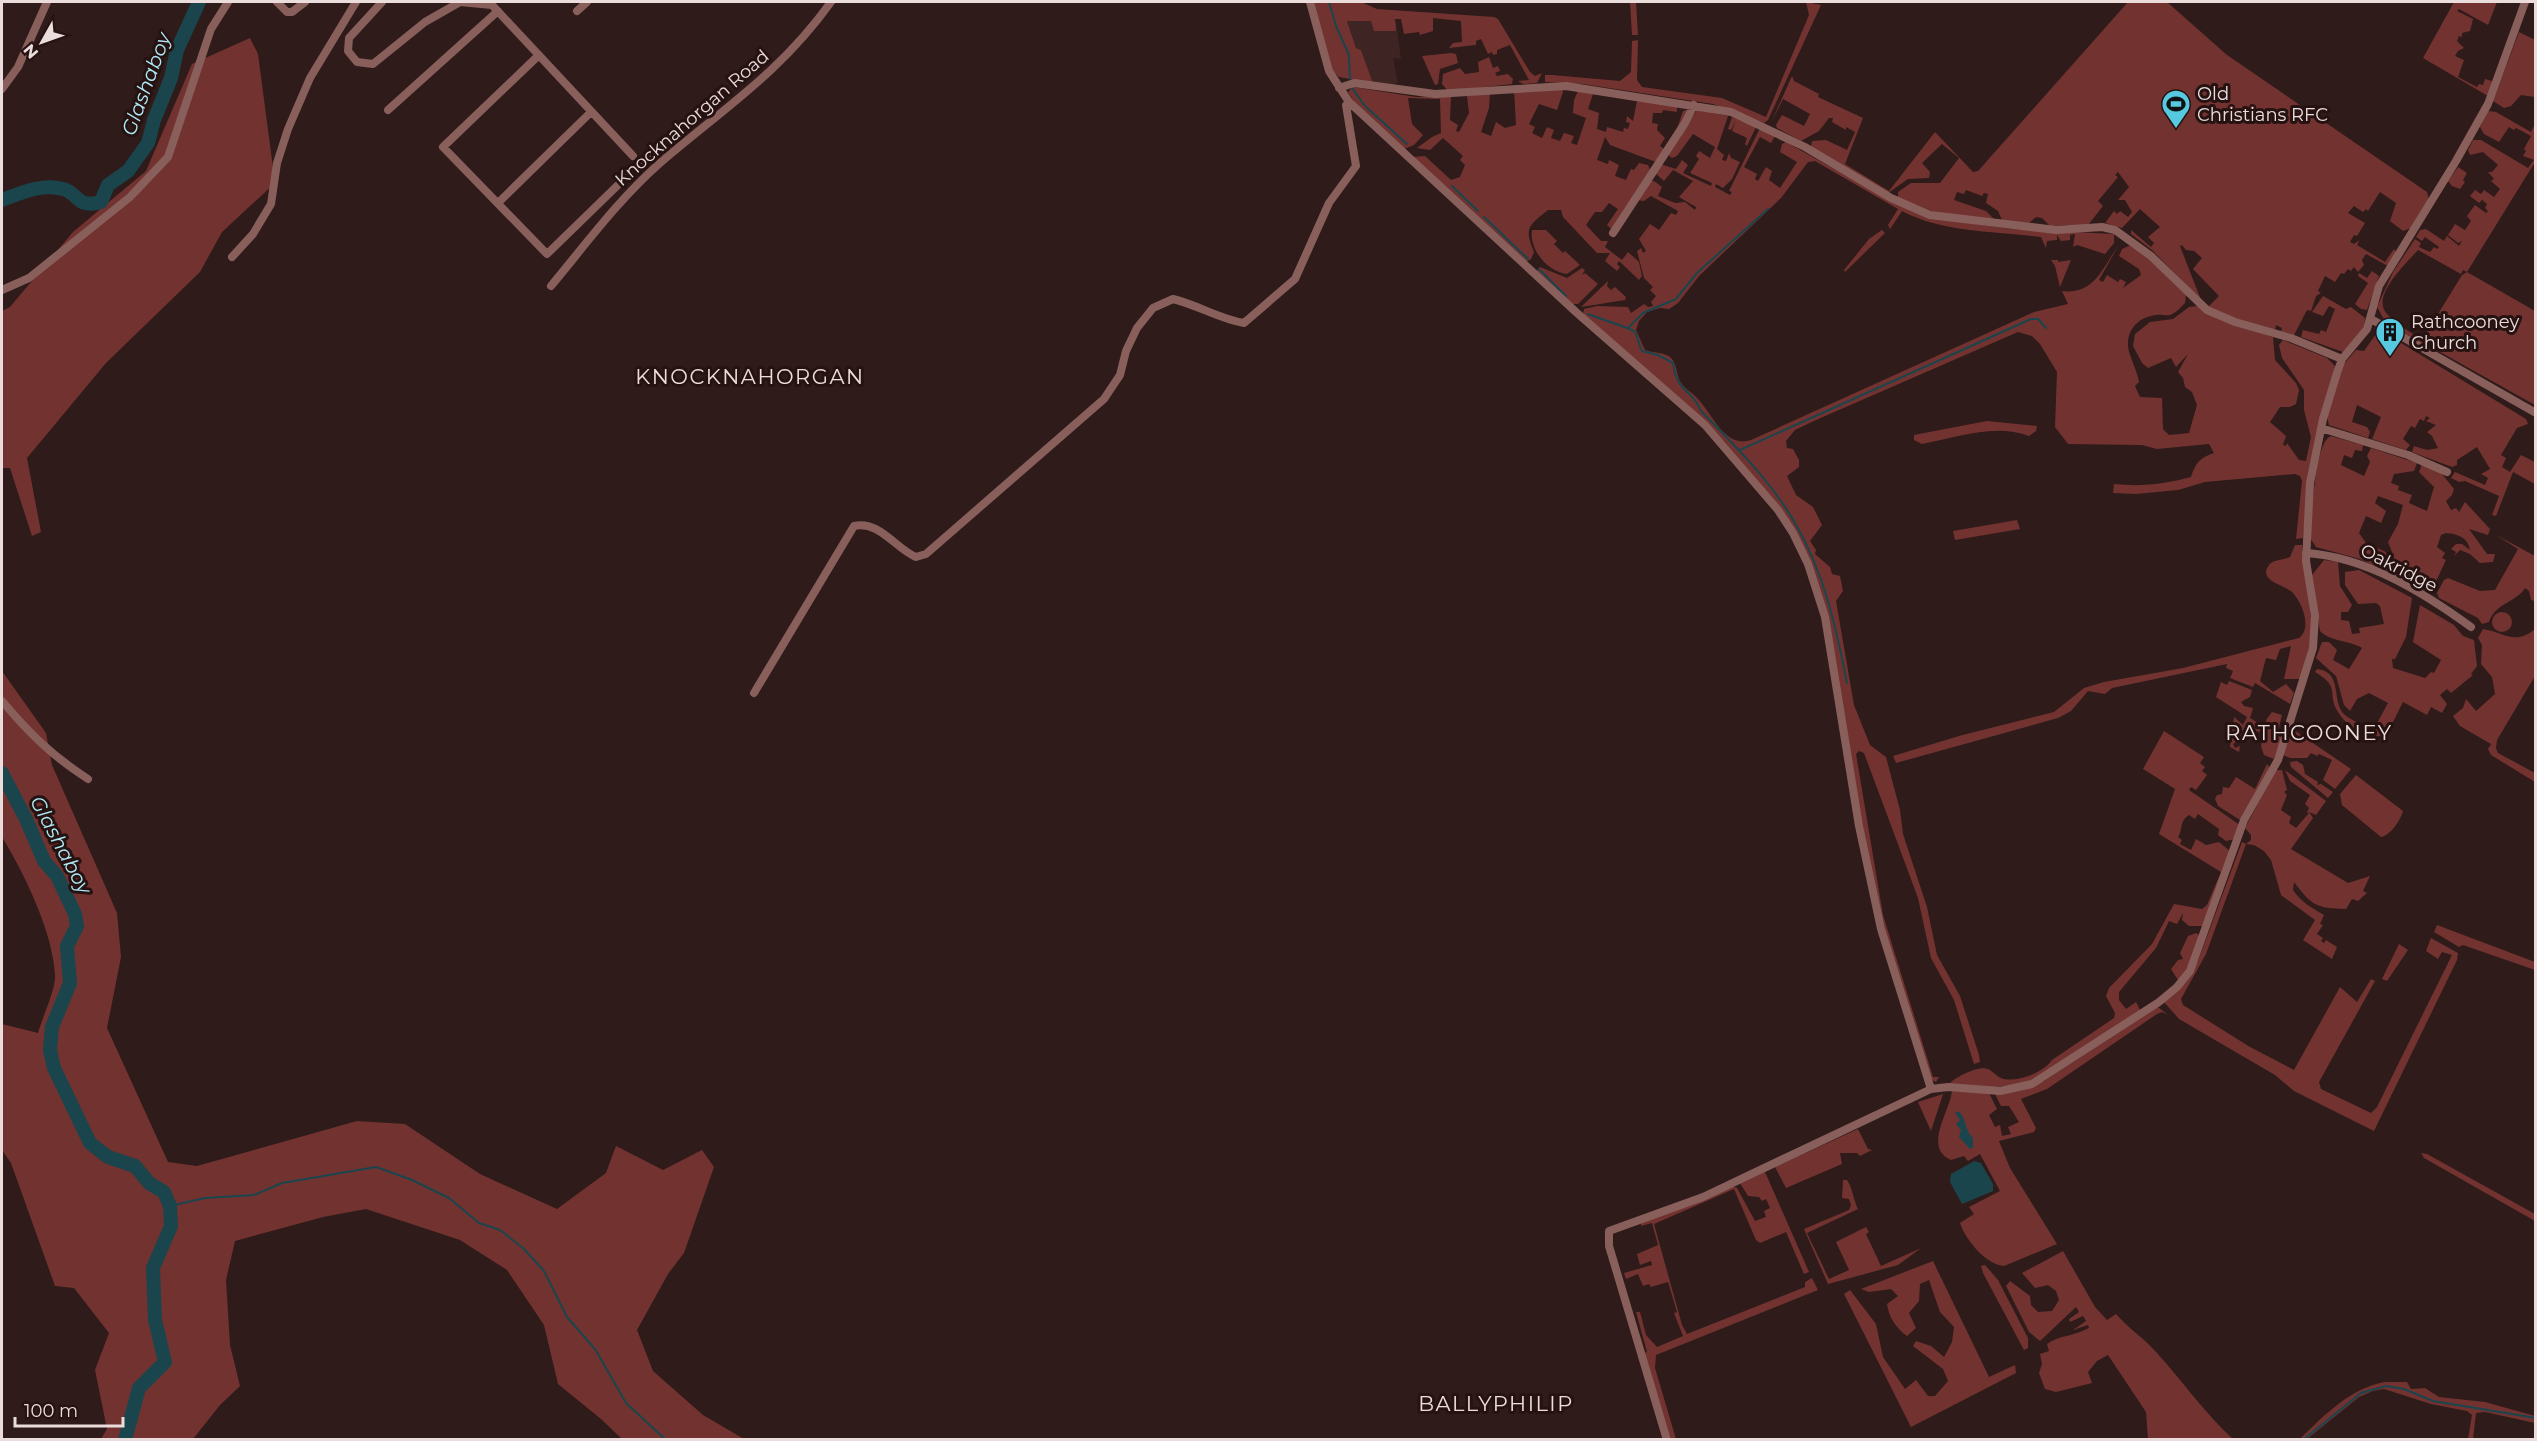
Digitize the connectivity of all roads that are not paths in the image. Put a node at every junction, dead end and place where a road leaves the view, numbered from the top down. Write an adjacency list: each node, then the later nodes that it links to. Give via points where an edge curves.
1 (47, 2): 15 (street, via 18,67)
2 (228, 2): 26 (street, via 211,29 168,157 130,197 29,278)
3 (277, 2): 4 (street, via 287,12)
4 (305, 2)
5 (356, 2): 24 (street, via 310,78 288,129 277,163 272,204)
6 (382, 2): 11 (street, via 348,38 348,51 357,62 373,64 425,22 460,2 492,5)
7 (586, 2): 12 (street)
8 (831, 2): 25 (street, Knocknahorgan Road, via 768,75 659,164 625,198)
9 (1310, 2): 14 (street, via 1324,58)
10 (2525, 2): 27 (street, via 2488,104 2379,286)
11 (498, 11): 13 (street); 18 (street)
12 (577, 11)
13 (539, 55): 19 (street); 22 (street, via 443,147)
14 (1339, 88): 16 (street); 17 (street, via 1354,83 1435,94 1556,85)
15 (2, 89)
16 (1349, 102): 34 (street, via 1346,105 1356,166 1329,203 1295,279 1244,323 1173,298 1153,308 1137,328 1120,375 1104,399 926,554 908,554 883,532 860,524 854,526); 37 (street, via 1576,313 1697,417 1758,486 1793,533 1825,617 1858,826 1876,907)
17 (1694, 105): 23 (street); 28 (street, via 1731,112 1767,128 1891,198 1930,215 2056,230 2115,230 2151,256 2207,310)
18 (388, 110)
19 (591, 111): 21 (street); 22 (street)
20 (656, 148): 22 (street, via 547,254)
21 (633, 156)
22 (498, 203)
23 (1613, 233)
24 (232, 257)
25 (551, 285)
26 (2, 290)
27 (2371, 319): 28 (street); 29 (street)
28 (2342, 359): 30 (street)
29 (2535, 413)
30 (2321, 428): 31 (street, via 2408,455); 32 (street, via 2312,473)
31 (2447, 472)
32 (2306, 553): 33 (street, Oakridge, via 2334,556 2366,567); 37 (street, via 2306,576 2316,626 2309,662 2278,760 2244,820 2190,971 2162,999 2032,1084 2000,1091)
33 (2471, 627)
34 (754, 693)
35 (2, 701): 36 (street, via 55,758)
36 (88, 778)
37 (1931, 1089): 38 (street, via 1702,1197 1609,1231 1609,1246)
38 (1667, 1440)

